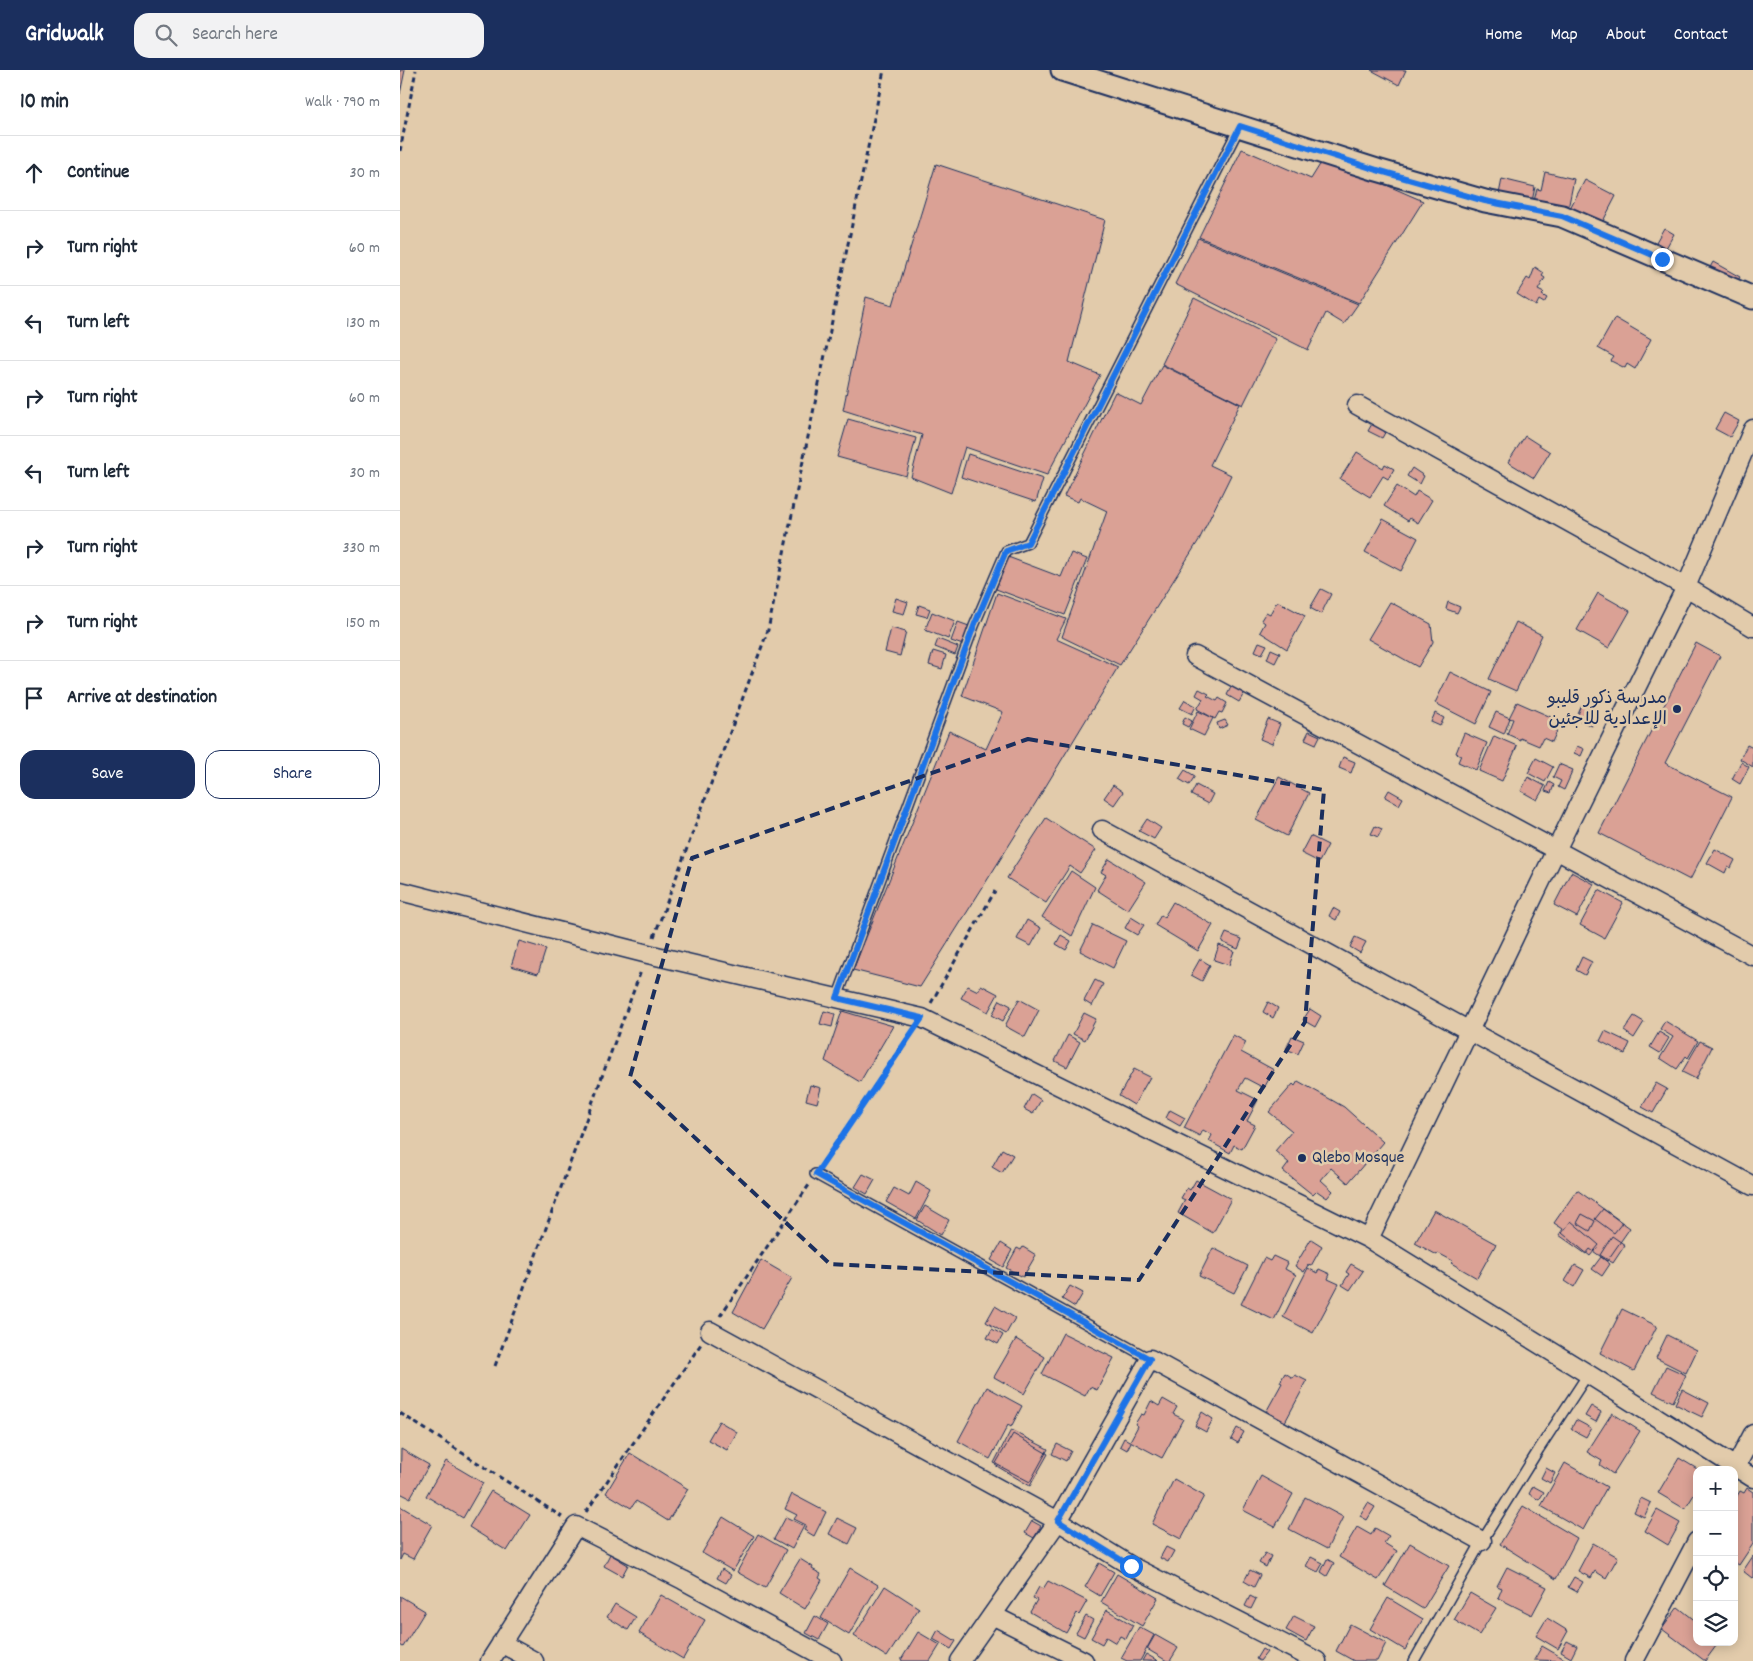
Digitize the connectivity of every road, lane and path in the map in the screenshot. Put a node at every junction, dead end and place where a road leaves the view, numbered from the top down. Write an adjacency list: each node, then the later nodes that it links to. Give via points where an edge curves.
1 (416, 70): 5 (path)
2 (884, 70): 16 (path, via 768,630)
3 (1062, 70): 4 (street)
4 (1240, 126): 6 (street, via 1485,201 1562,216); 18 (lane, via 1028,543 1006,551 974,626)
5 (400, 151)
6 (1753, 298)
7 (1357, 405): 9 (street)
8 (1753, 429): 9 (street)
9 (1686, 587): 10 (street); 13 (street)
10 (1753, 627)
11 (1195, 656): 13 (street)
12 (1102, 830): 20 (street)
13 (1556, 850): 17 (street); 20 (street)
14 (400, 891): 16 (street)
15 (995, 891): 19 (path)
16 (648, 954): 18 (street); 26 (path)
17 (1753, 956)
18 (837, 998): 19 (street)
19 (922, 1018): 21 (path); 23 (street)
20 (1470, 1031): 22 (street); 23 (street)
21 (816, 1174): 24 (path); 25 (lane)
22 (1753, 1186)
23 (1369, 1239): 27 (street)
24 (710, 1332): 34 (street); 35 (path)
25 (1150, 1359): 34 (street); 36 (street)
26 (495, 1366)
27 (1588, 1374): 30 (street); 36 (lane)
28 (400, 1413): 35 (path)
29 (1753, 1434): 31 (street)
30 (1730, 1466)
31 (1737, 1466)
32 (1738, 1470): 33 (street)
33 (1753, 1478)
34 (1058, 1521): 38 (street); 45 (street, via 1131,1566)
35 (576, 1526): 39 (street); 42 (street)
36 (1482, 1541): 46 (lane)
37 (1693, 1549): 47 (street)
38 (992, 1615): 43 (street); 44 (street)
39 (501, 1642): 40 (street); 41 (street)
40 (490, 1661)
41 (534, 1661)
42 (832, 1661)
43 (960, 1661)
44 (1084, 1661)
45 (1317, 1661)
46 (1414, 1661)
47 (1634, 1661)

